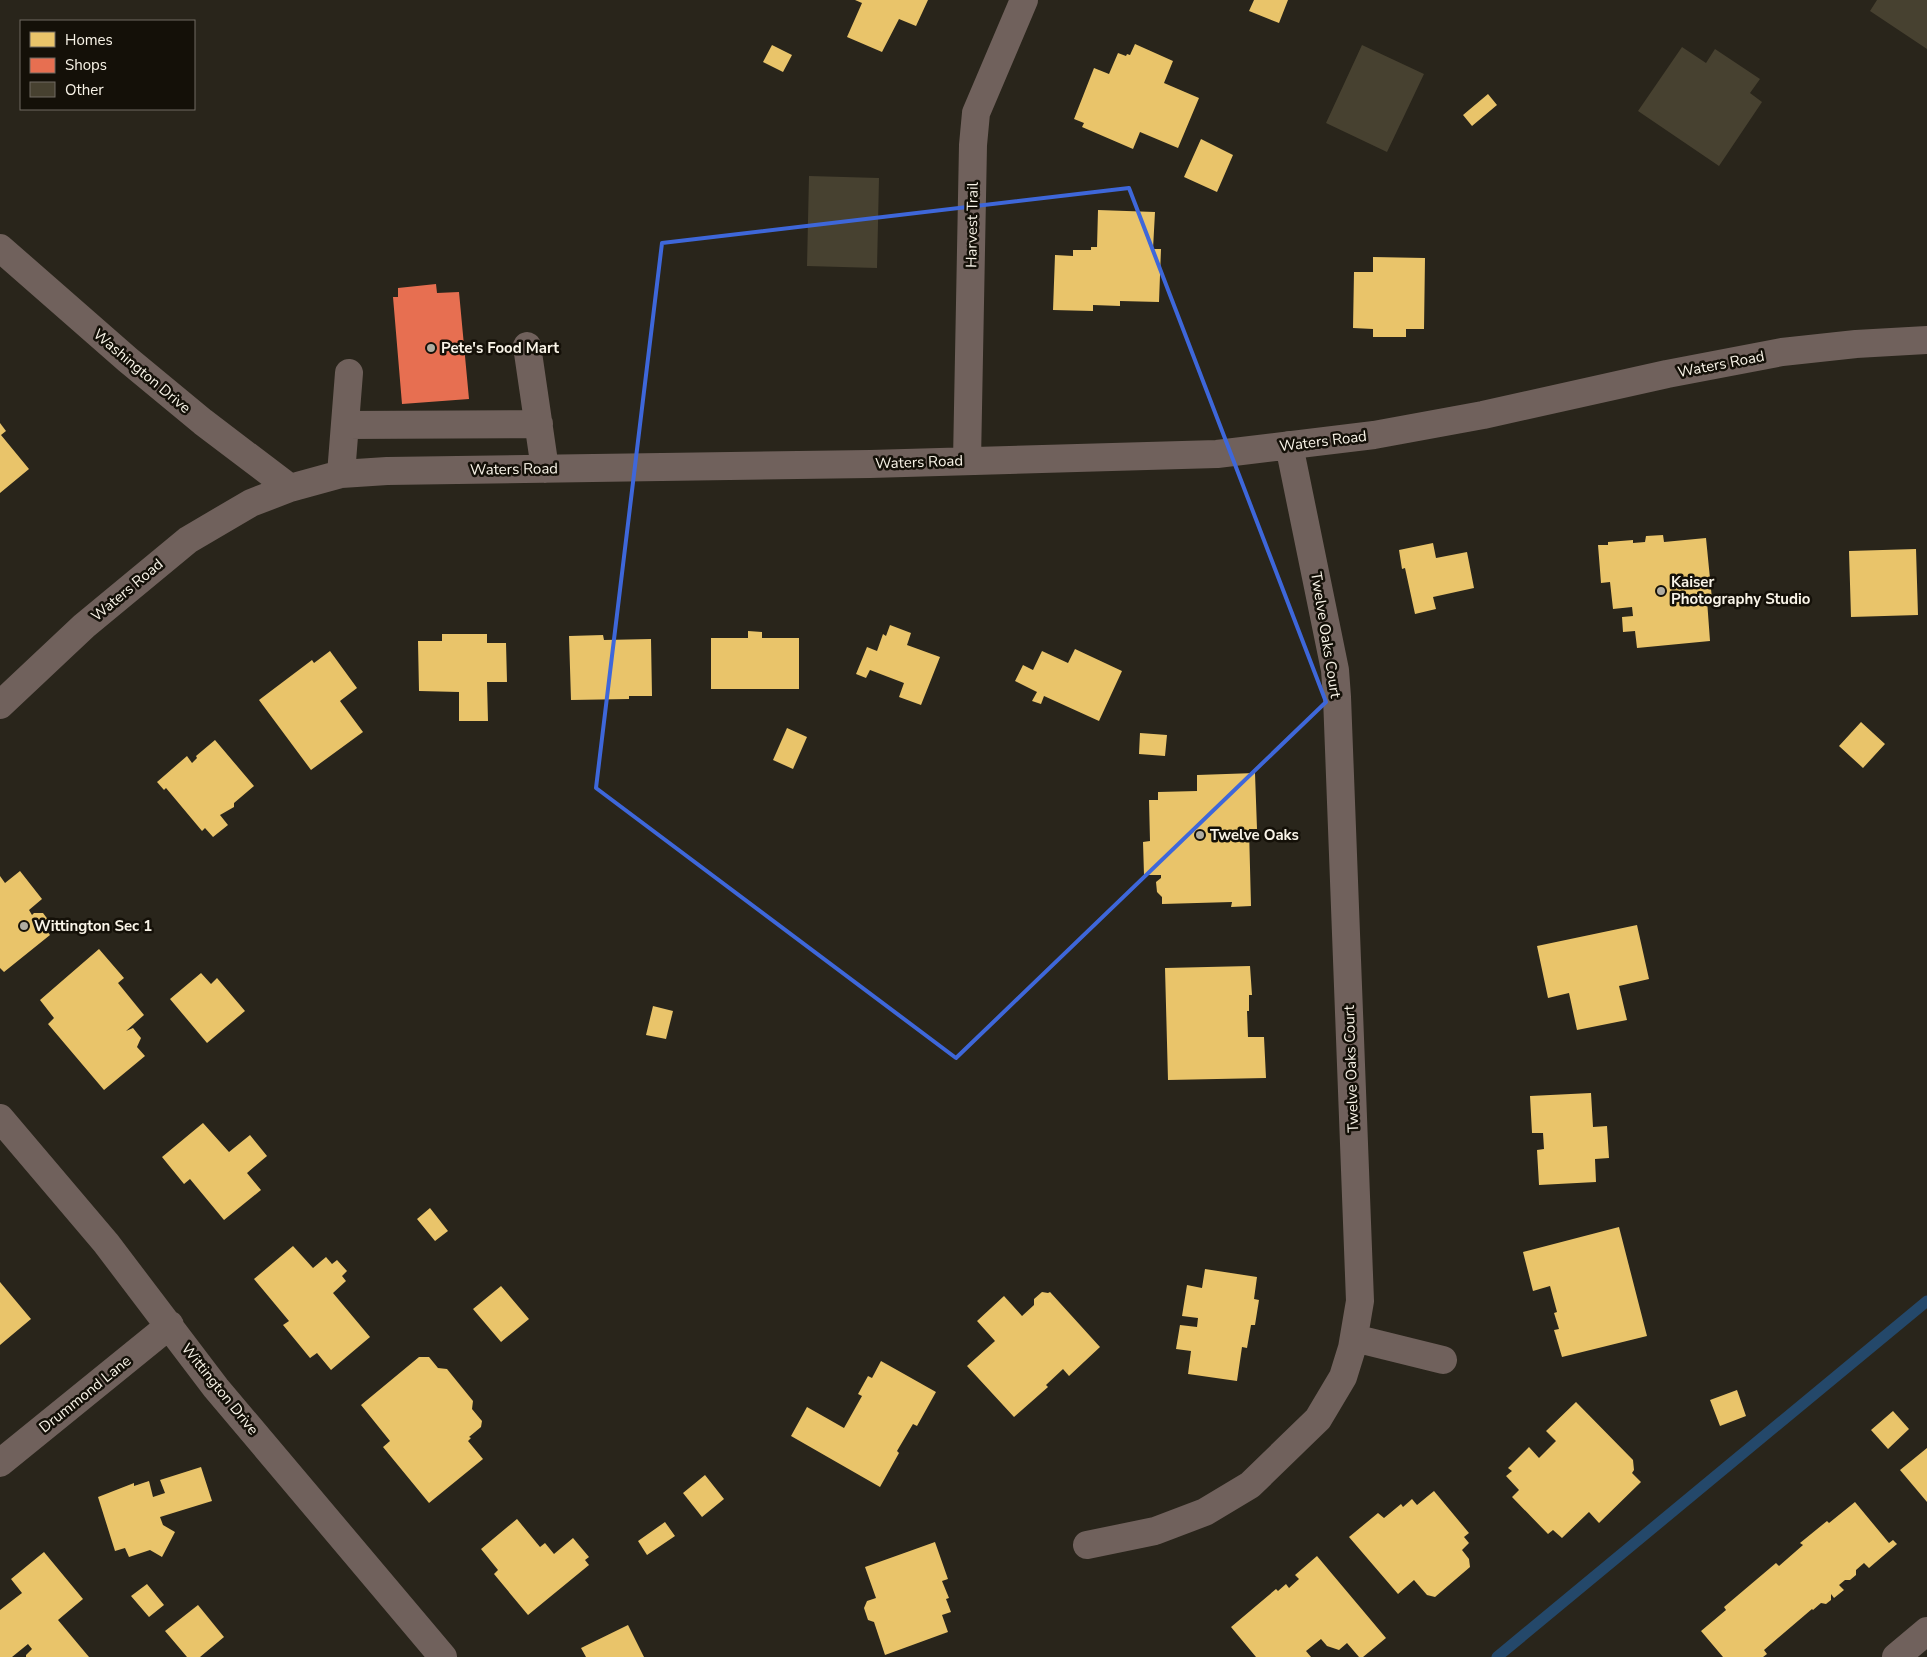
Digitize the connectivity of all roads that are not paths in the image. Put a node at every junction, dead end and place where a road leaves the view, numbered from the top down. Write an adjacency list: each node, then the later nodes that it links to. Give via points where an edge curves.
1 (1024, 0): 9 (street, Harvest Trail, via 976,113)
2 (0, 248): 12 (street, Washington Drive, via 128,360)
3 (1920, 342): 8 (street, Waters Road, via 1856,344 1782,352 1483,415 1374,435)
4 (527, 346): 6 (street)
5 (348, 373): 7 (street)
6 (539, 424): 7 (street); 10 (street)
7 (345, 425): 11 (street)
8 (1289, 445): 9 (street, Waters Road, via 1217,454); 16 (street, Twelve Oaks Court, via 1335,670 1337,697 1360,1301)
9 (968, 461): 10 (street, Waters Road)
10 (545, 468): 11 (street, Waters Road)
11 (341, 474): 12 (street, Waters Road)
12 (290, 488): 13 (street, Waters Road, via 251,503 188,540 84,626)
13 (0, 705)
14 (0, 1118): 15 (street, Wittington Drive, via 106,1243)
15 (170, 1325): 18 (street, Drummond Lane); 21 (street, Wittington Drive, via 216,1388)
16 (1354, 1338): 17 (street); 19 (street, Twelve Oaks Court, via 1343,1377 1318,1419 1250,1484 1205,1512 1155,1531)
17 (1443, 1360)
18 (0, 1463)
19 (1087, 1545)
20 (1927, 1631): 22 (street)
21 (444, 1657)
22 (1896, 1657)

